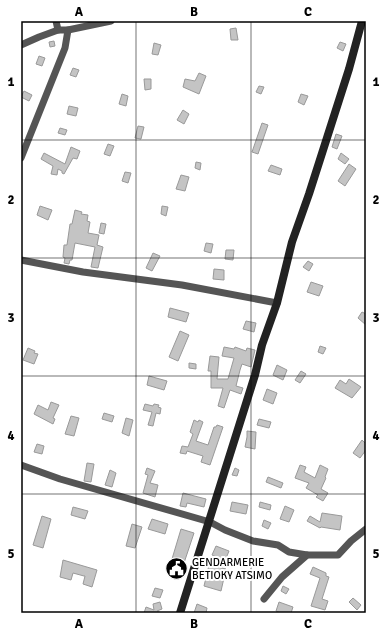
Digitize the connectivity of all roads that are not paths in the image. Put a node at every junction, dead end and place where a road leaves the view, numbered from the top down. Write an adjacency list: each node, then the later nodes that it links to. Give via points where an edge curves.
1 (56, 21): 4 (street)
2 (111, 21): 5 (street)
3 (362, 21): 9 (main road, via 349,69 292,242)
4 (58, 30): 5 (street); 6 (street)
5 (68, 30): 7 (street, via 65,48)
6 (21, 45)
7 (21, 158)
8 (21, 260): 9 (street)
9 (277, 303): 11 (main road, via 262,345 256,375)
10 (21, 465): 11 (street, via 60,479)
11 (210, 522): 13 (street, via 253,541 278,545 289,552); 15 (main road)
12 (366, 529): 13 (street, via 338,555)
13 (307, 555): 14 (street, via 282,577)
14 (264, 599)
15 (180, 613)

